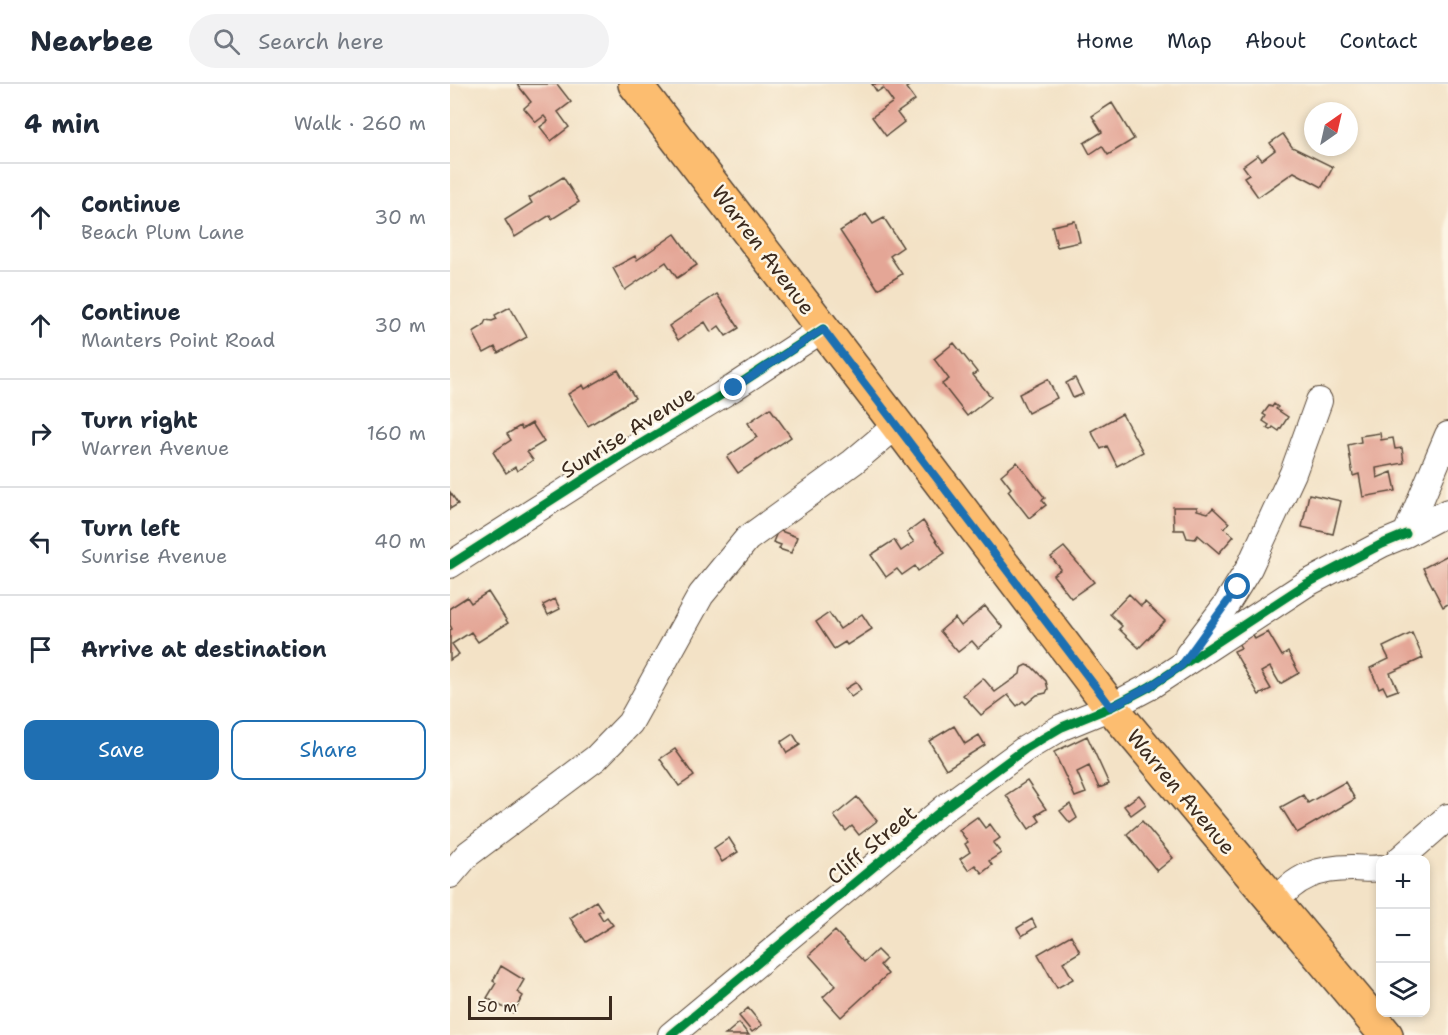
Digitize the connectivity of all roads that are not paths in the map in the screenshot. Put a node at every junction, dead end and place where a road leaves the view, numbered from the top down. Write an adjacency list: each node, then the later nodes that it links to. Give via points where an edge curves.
1 (635, 84): 2 (main road, Warren Avenue)
2 (823, 329): 4 (main road, Warren Avenue); 8 (street, Sunrise Avenue)
3 (1319, 401): 9 (street, via 1293,473 1249,568 1227,605)
4 (897, 425): 10 (main road, Warren Avenue); 14 (street, via 747,539 701,595 630,723 596,758 468,854)
5 (1448, 435): 7 (street)
6 (1448, 512): 7 (street, Cliff Street)
7 (1406, 534): 9 (street, Cliff Street, via 1306,584)
8 (450, 565)
9 (1181, 666): 10 (street, Cliff Street)
10 (1111, 707): 15 (main road, Warren Avenue); 16 (street, Cliff Street, via 1062,727 986,776)
11 (1448, 816): 12 (street)
12 (1405, 855)
13 (1376, 868): 15 (street, via 1315,873 1294,883)
14 (450, 875)
15 (1275, 904): 17 (main road, Warren Avenue)
16 (671, 1035)
17 (1386, 1035)

